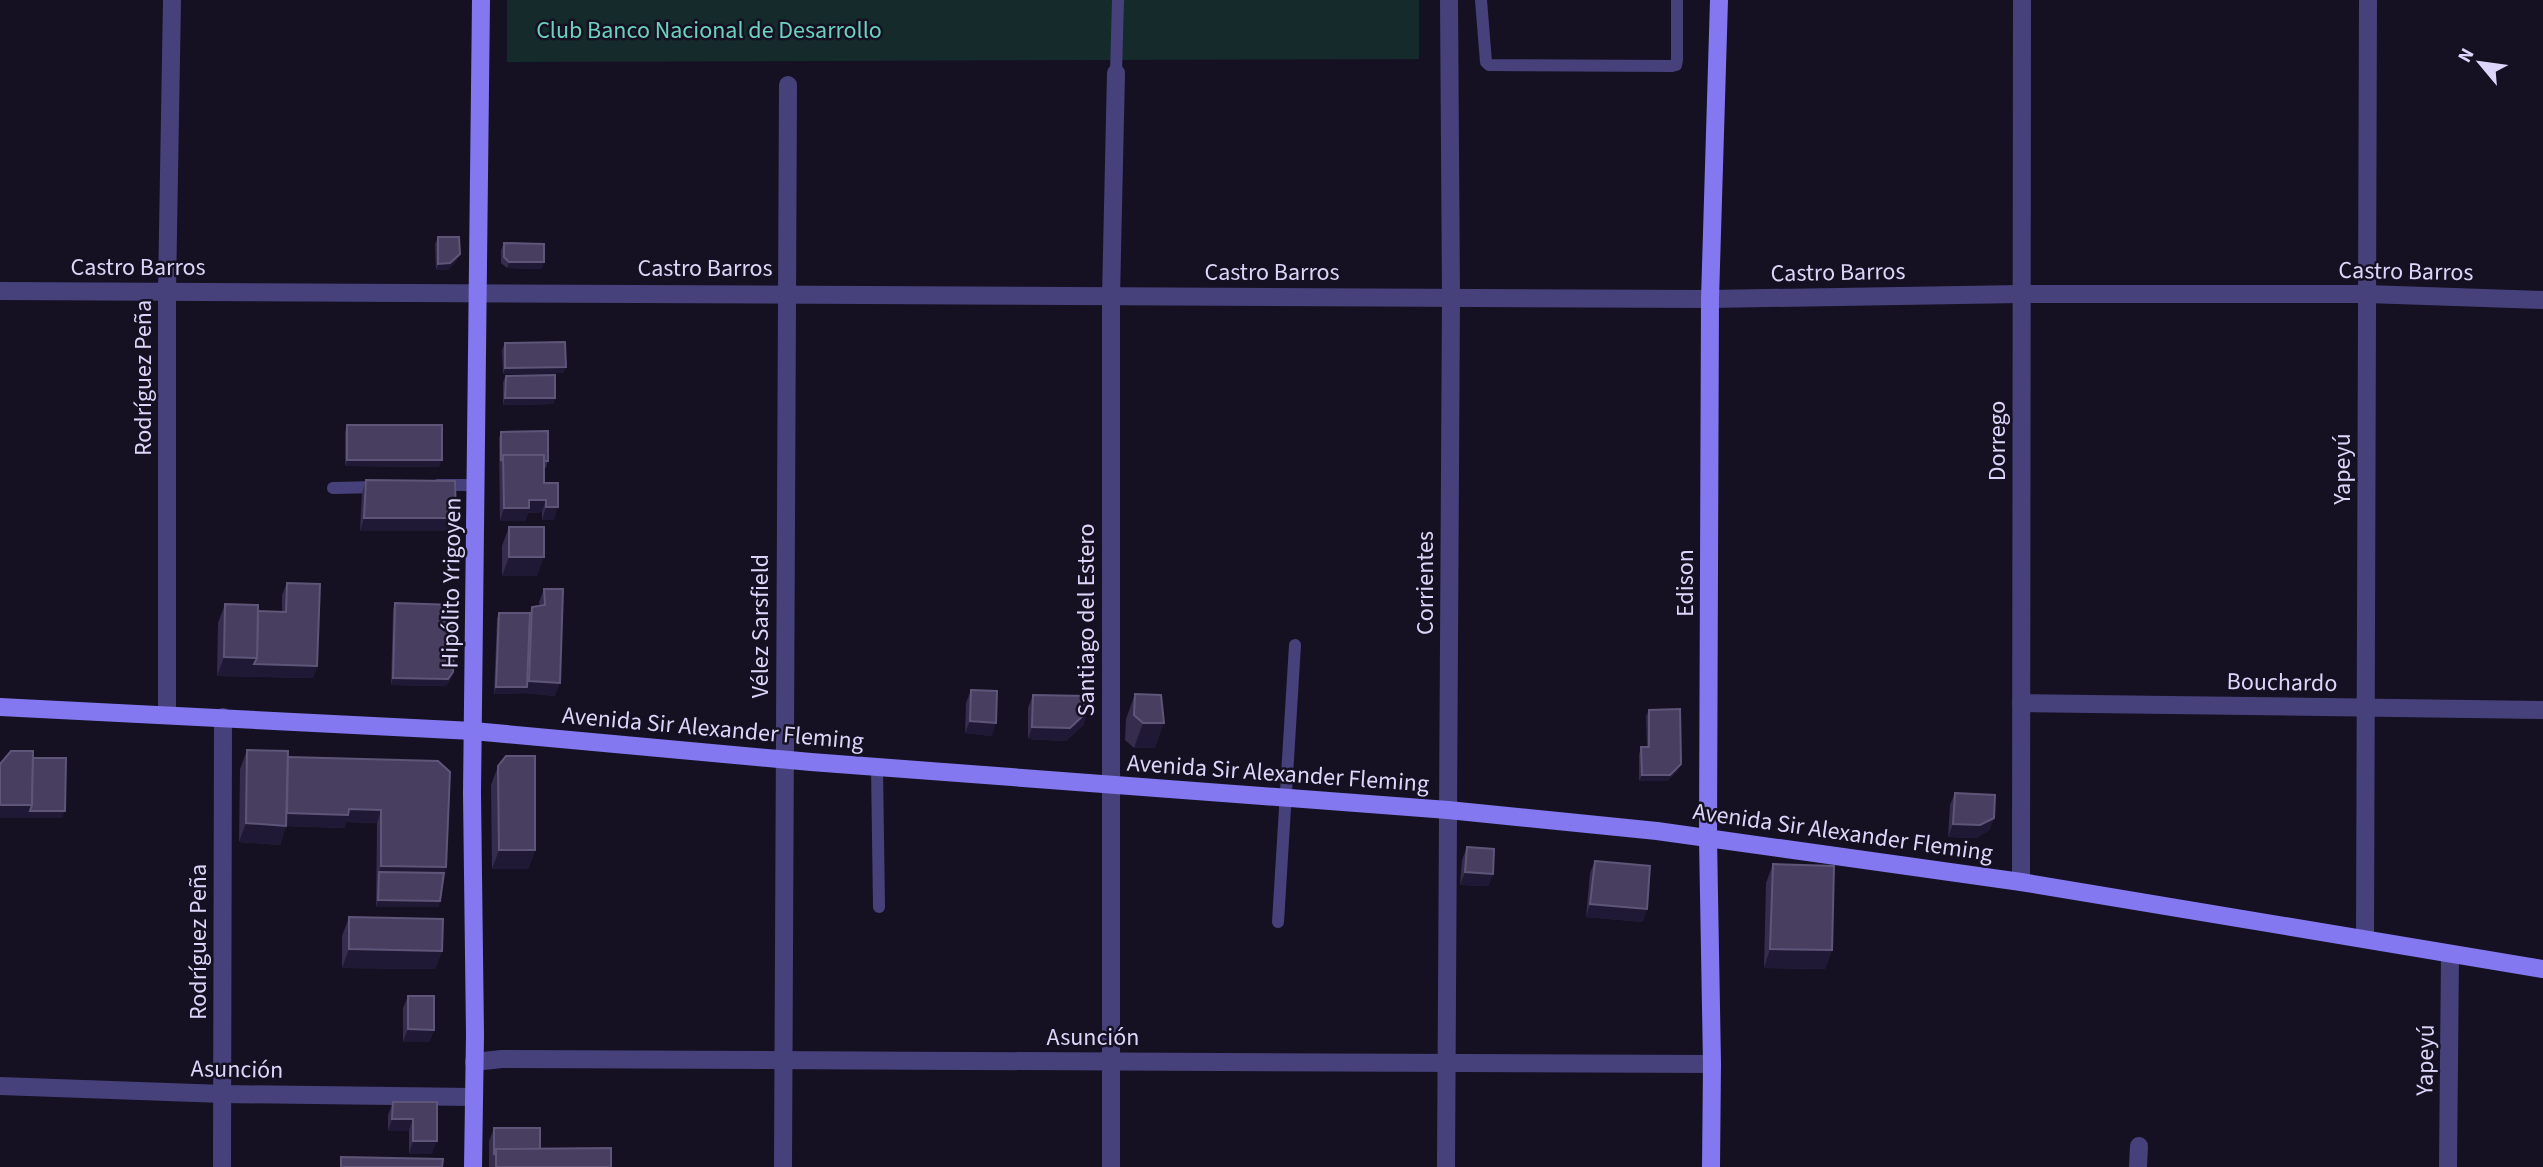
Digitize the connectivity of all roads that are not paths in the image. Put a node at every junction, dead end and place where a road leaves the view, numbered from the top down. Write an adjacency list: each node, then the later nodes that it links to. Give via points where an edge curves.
1 (172, 0): 13 (street, Rodríguez Peña)
2 (481, 0): 14 (main road, Hipólito Yrigoyen)
3 (1118, 0): 10 (lane)
4 (1449, 0): 19 (street, Corrientes)
5 (1481, 0): 6 (lane, via 1489,65 1659,66 1676,65)
6 (1676, 0)
7 (1719, 0): 20 (main road, Edison)
8 (2022, 0): 16 (street, Dorrego)
9 (2368, 0): 17 (street, Yapeyú)
10 (1116, 73): 18 (street, Santiago del Estero)
11 (788, 85): 15 (street, Vélez Sarsfield)
12 (0, 291): 13 (street, Castro Barros)
13 (167, 291): 14 (street, Castro Barros); 31 (street, Rodríguez Peña)
14 (478, 293): 15 (street, Castro Barros); 22 (main road, Hipólito Yrigoyen)
15 (786, 293): 18 (street, Castro Barros); 34 (street, Vélez Sarsfield)
16 (2021, 294): 17 (street, Castro Barros); 20 (street, Castro Barros); 27 (street, Dorrego)
17 (2367, 294): 21 (street, Castro Barros); 29 (street, Yapeyú)
18 (1111, 297): 19 (street, Castro Barros); 36 (street, Santiago del Estero)
19 (1451, 297): 20 (street, Castro Barros); 38 (street, Corrientes)
20 (1710, 299): 39 (main road, Edison)
21 (2543, 299)
22 (476, 485): 24 (lane); 33 (main road, Hipólito Yrigoyen)
23 (385, 486): 25 (lane)
24 (424, 486)
25 (332, 488)
26 (1295, 645): 37 (lane)
27 (2021, 703): 29 (street, Bouchardo); 40 (street, Dorrego)
28 (0, 708): 31 (main road, Avenida Sir Alexander Fleming)
29 (2366, 708): 30 (street, Bouchardo); 43 (street, Yapeyú)
30 (2543, 710)
31 (167, 714): 32 (main road, Avenida Sir Alexander Fleming)
32 (223, 717): 33 (main road, Avenida Sir Alexander Fleming); 52 (street, Rodríguez Peña)
33 (473, 731): 34 (main road, Avenida Sir Alexander Fleming); 47 (main road, Hipólito Yrigoyen)
34 (784, 759): 35 (main road, Avenida Sir Alexander Fleming); 46 (street, Vélez Sarsfield)
35 (877, 767): 36 (main road, Avenida Sir Alexander Fleming); 41 (lane)
36 (1110, 785): 37 (main road, Avenida Sir Alexander Fleming); 48 (street, Santiago del Estero)
37 (1287, 799): 38 (main road, Avenida Sir Alexander Fleming); 42 (lane)
38 (1448, 810): 39 (main road, Avenida Sir Alexander Fleming); 49 (street, Corrientes)
39 (1708, 838): 40 (main road, Avenida Sir Alexander Fleming); 50 (main road, Edison)
40 (2021, 882): 43 (main road, Avenida Sir Alexander Fleming)
41 (879, 907)
42 (1278, 922)
43 (2365, 939): 44 (main road, Avenida Sir Alexander Fleming)
44 (2451, 954): 45 (main road, Avenida Sir Alexander Fleming); 62 (street, Yapeyú)
45 (2543, 969)
46 (783, 1060): 47 (street, Asunción); 48 (street, Asunción); 57 (street, Vélez Sarsfield)
47 (474, 1062): 53 (main road, Hipólito Yrigoyen)
48 (1111, 1062): 49 (street, Asunción); 58 (street, Santiago del Estero)
49 (1447, 1063): 50 (street, Asunción); 59 (street, Corrientes)
50 (1712, 1064): 60 (main road, Edison)
51 (0, 1086): 52 (street, Asunción)
52 (223, 1094): 53 (street, Asunción); 55 (street, Rodríguez Peña)
53 (472, 1097): 56 (main road, Hipólito Yrigoyen)
54 (2139, 1146): 61 (street)
55 (222, 1167)
56 (473, 1167)
57 (783, 1167)
58 (1111, 1167)
59 (1446, 1167)
60 (1712, 1167)
61 (2138, 1167)
62 (2448, 1167)

